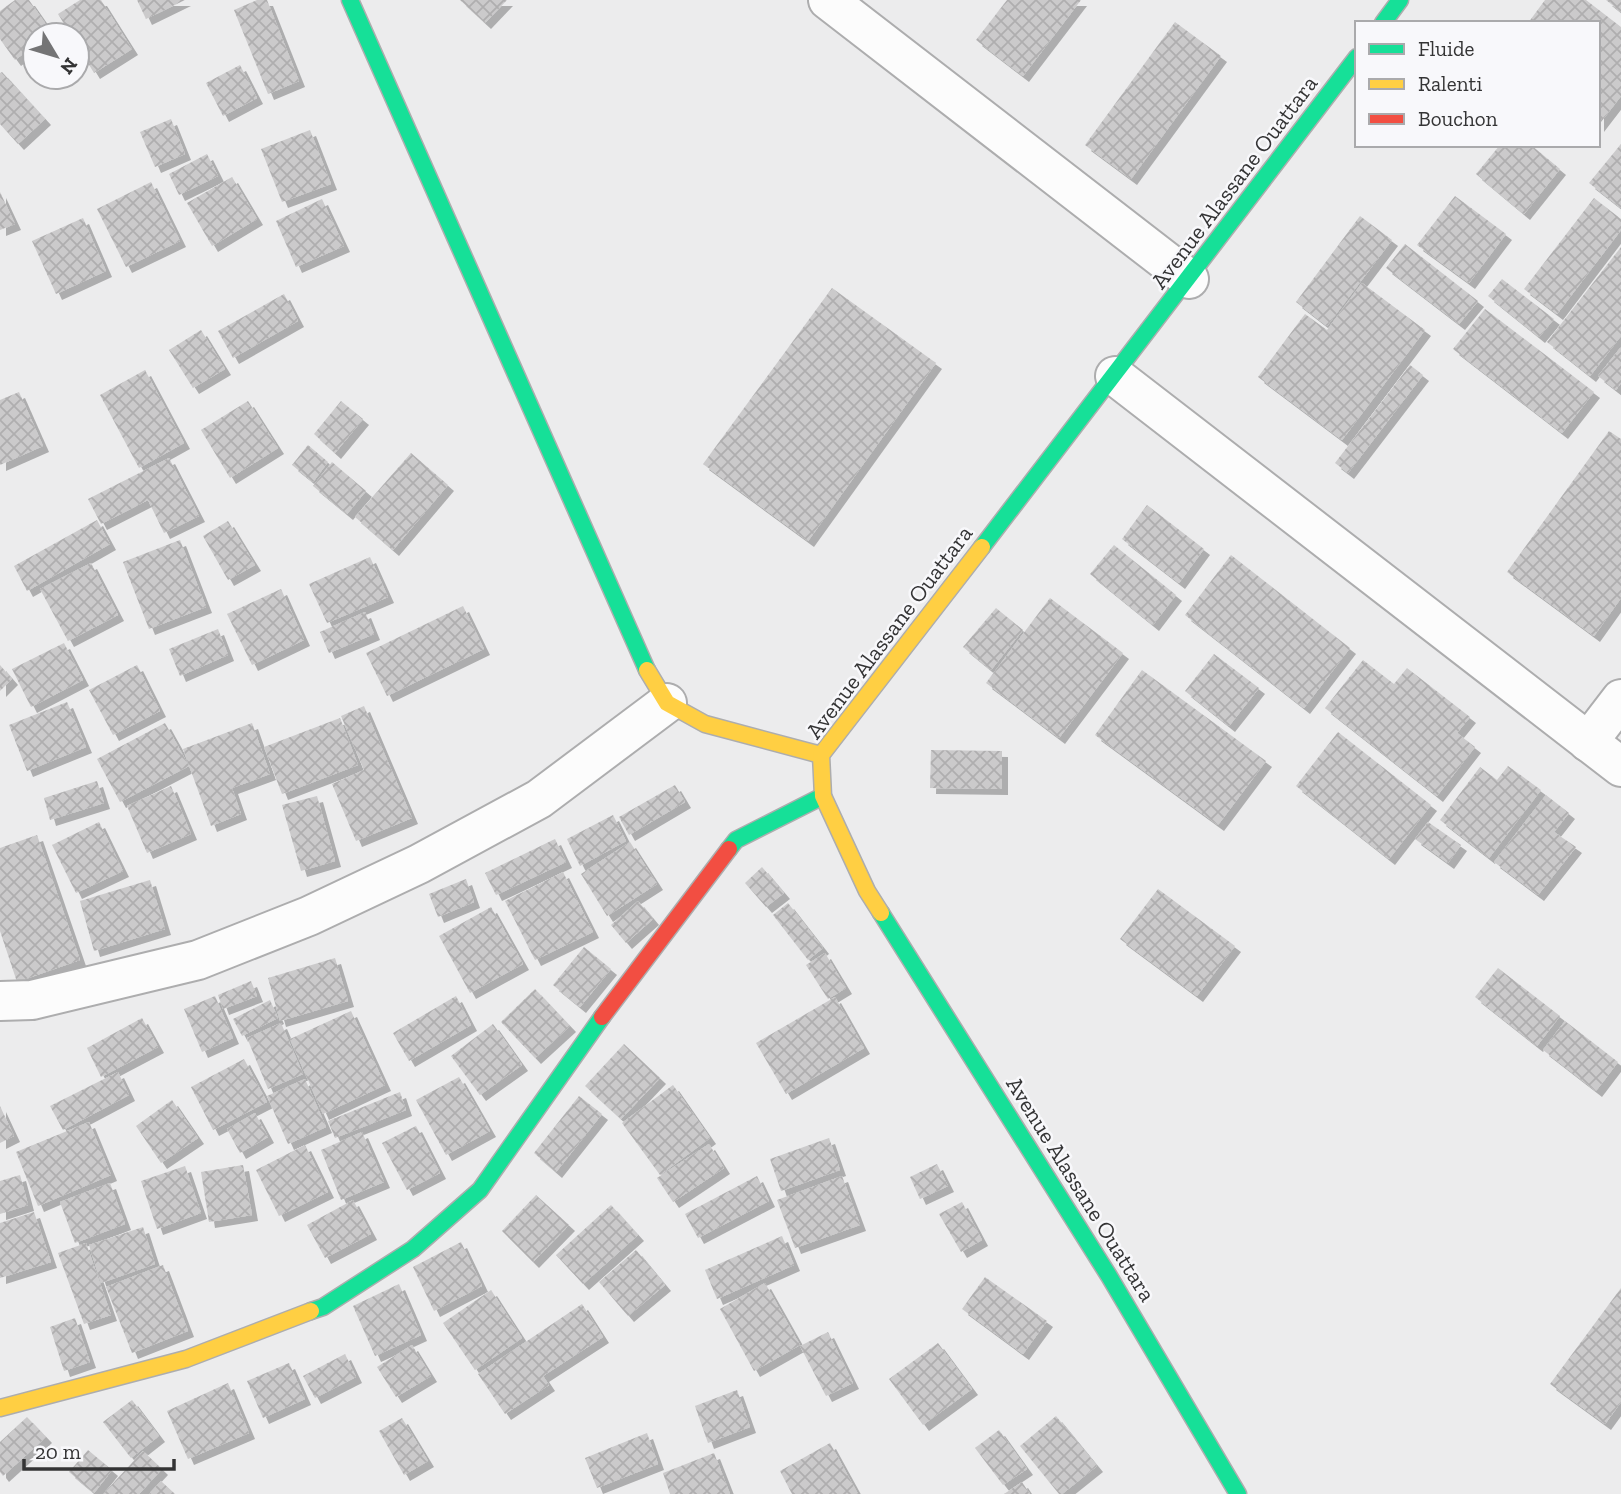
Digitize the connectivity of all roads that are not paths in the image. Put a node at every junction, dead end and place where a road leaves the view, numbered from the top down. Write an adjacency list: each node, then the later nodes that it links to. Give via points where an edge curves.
1 (350, 0): 9 (street, via 642,662)
2 (828, 0): 6 (street)
3 (1400, 0): 4 (street)
4 (1384, 21)
5 (1355, 60): 6 (street, Avenue Alassane Ouattara)
6 (1189, 279): 7 (street, Avenue Alassane Ouattara)
7 (1115, 376): 10 (street); 11 (street, Avenue Alassane Ouattara)
8 (1621, 699): 10 (street)
9 (667, 703): 11 (street, via 705,724); 14 (street, via 539,799 419,864 309,916 198,960 32,1000)
10 (1588, 742): 12 (street)
11 (821, 755): 13 (street, Avenue Alassane Ouattara)
12 (1621, 767)
13 (822, 796): 15 (street, via 736,840 634,972 480,1190 413,1249 323,1307 186,1359); 16 (street, Avenue Alassane Ouattara, via 867,891 1110,1276)
14 (0, 1001)
15 (0, 1408)
16 (1238, 1494)

